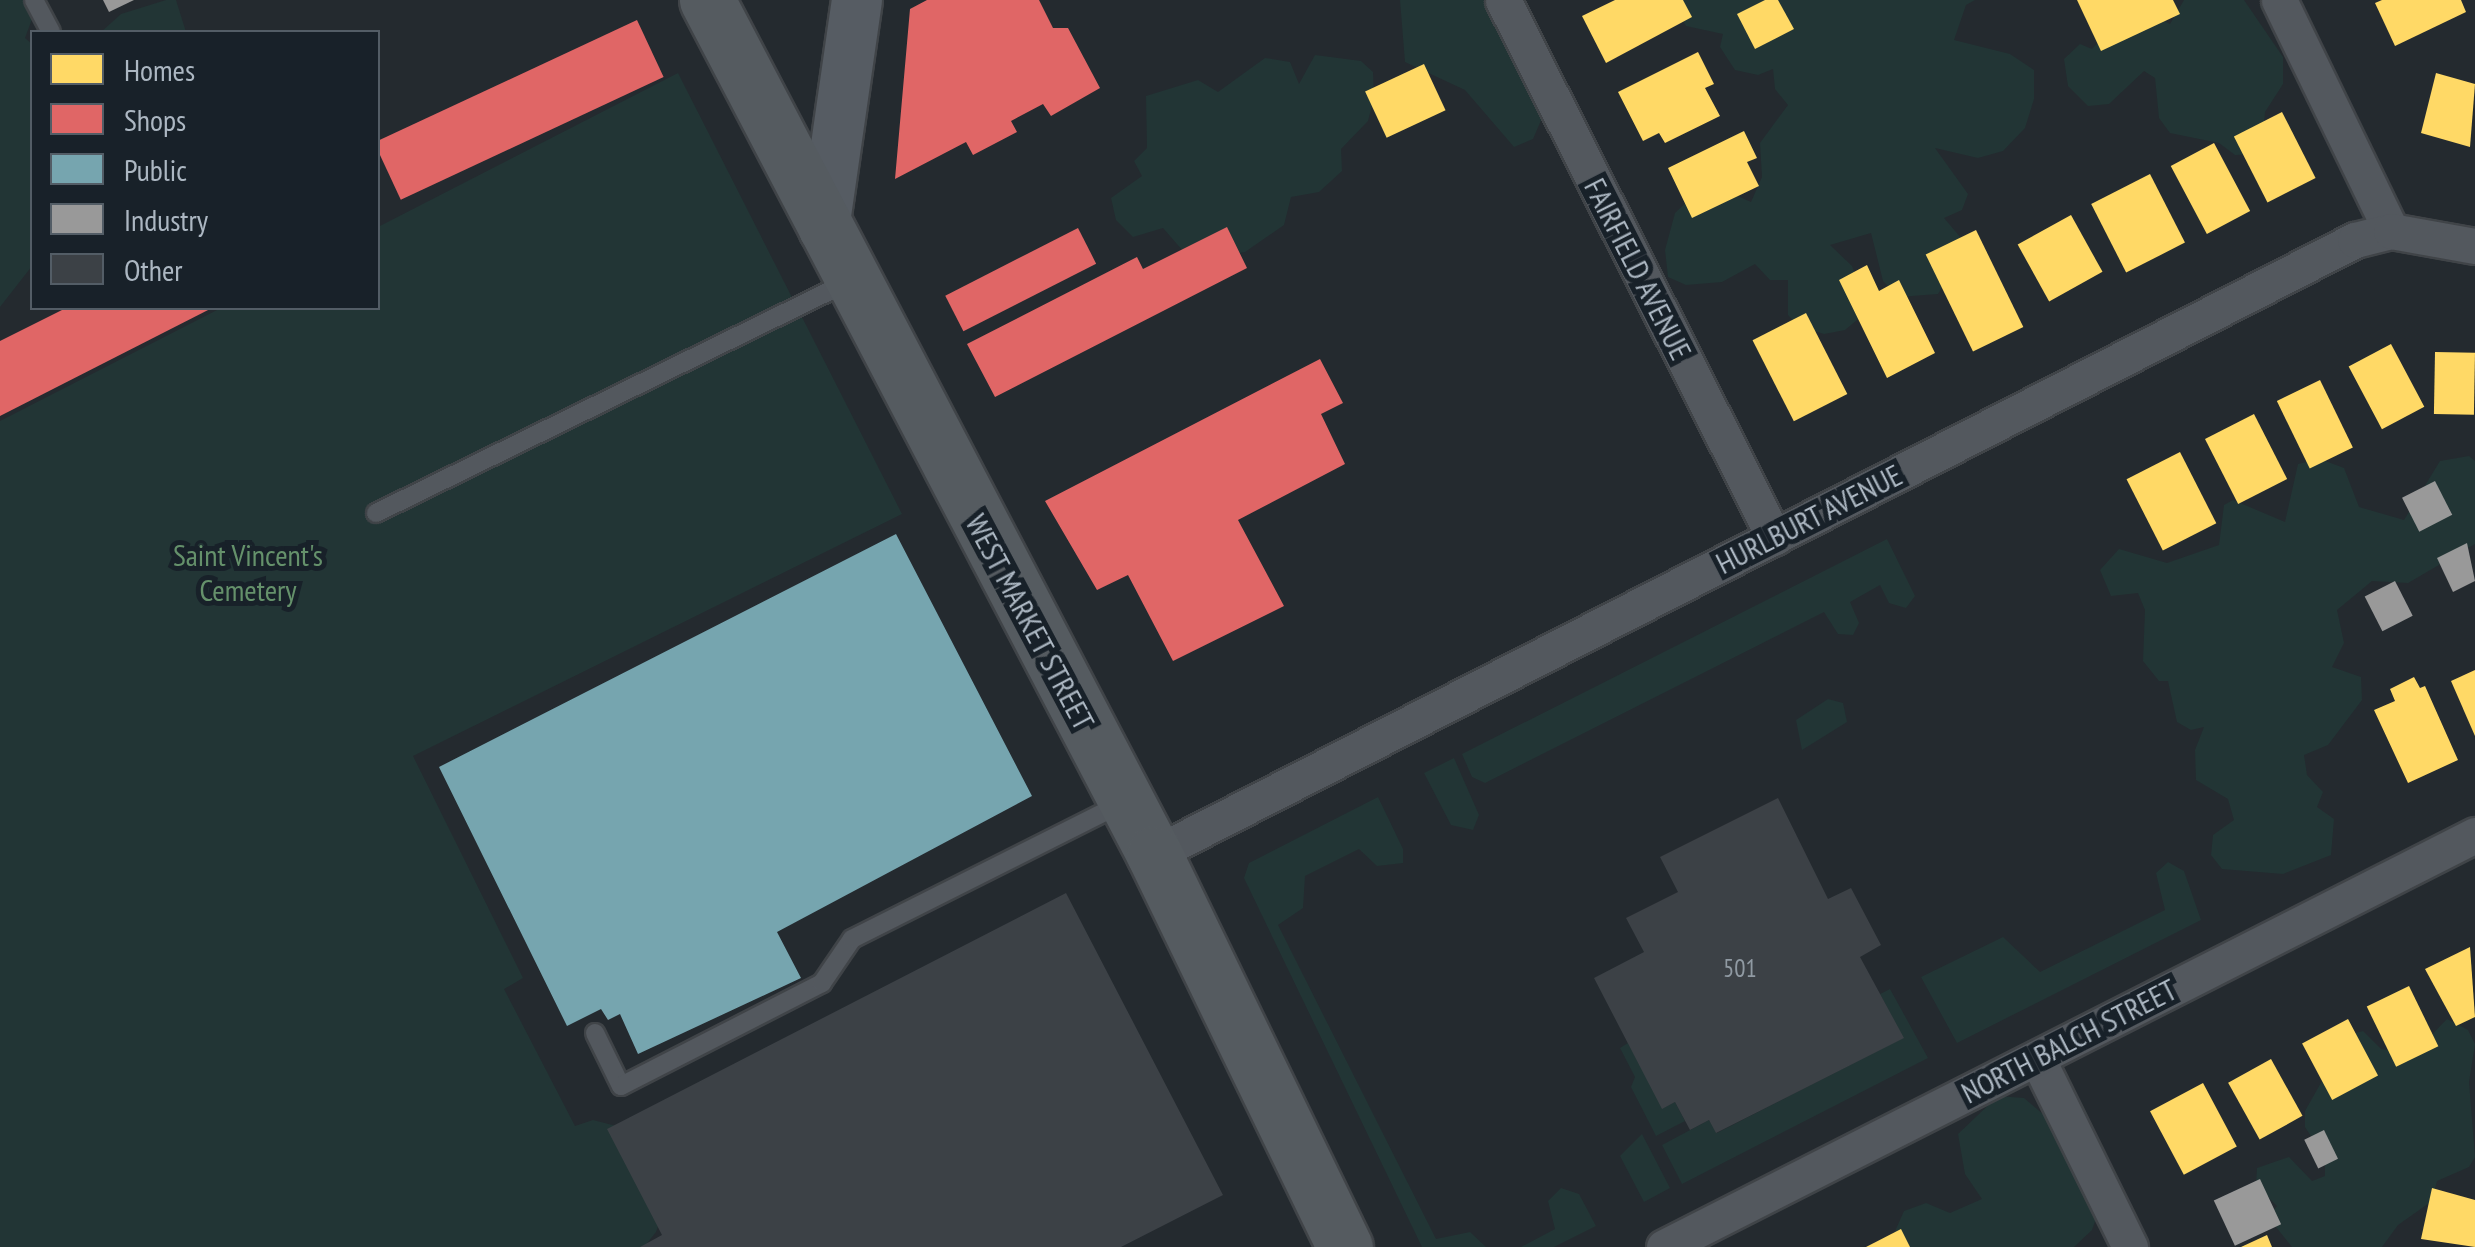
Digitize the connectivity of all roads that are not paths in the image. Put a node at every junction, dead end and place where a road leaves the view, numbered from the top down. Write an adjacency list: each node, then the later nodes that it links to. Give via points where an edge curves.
1 (34, 0): 6 (lane)
2 (707, 0): 7 (main road, WEST MARKET STREET)
3 (857, 0): 7 (main road)
4 (1503, 0): 12 (street, FAIRFIELD AVENUE)
5 (2279, 0): 8 (street)
6 (50, 30)
7 (824, 229): 10 (main road, WEST MARKET STREET)
8 (2391, 231): 9 (street, HURLBURT AVENUE); 12 (street, HURLBURT AVENUE, via 2356,240)
9 (2475, 246)
10 (850, 281): 11 (lane); 13 (main road, WEST MARKET STREET)
11 (376, 513)
12 (1774, 537): 15 (street, HURLBURT AVENUE)
13 (1126, 802): 15 (main road, WEST MARKET STREET); 16 (lane, via 852,939 822,983 621,1086)
14 (2475, 835): 17 (street, NORTH BALCH STREET)
15 (1154, 854): 18 (main road, WEST MARKET STREET)
16 (595, 1032)
17 (2037, 1058): 19 (street, NORTH BALCH STREET); 20 (street)
18 (1345, 1247)
19 (1664, 1247)
20 (2130, 1247)

